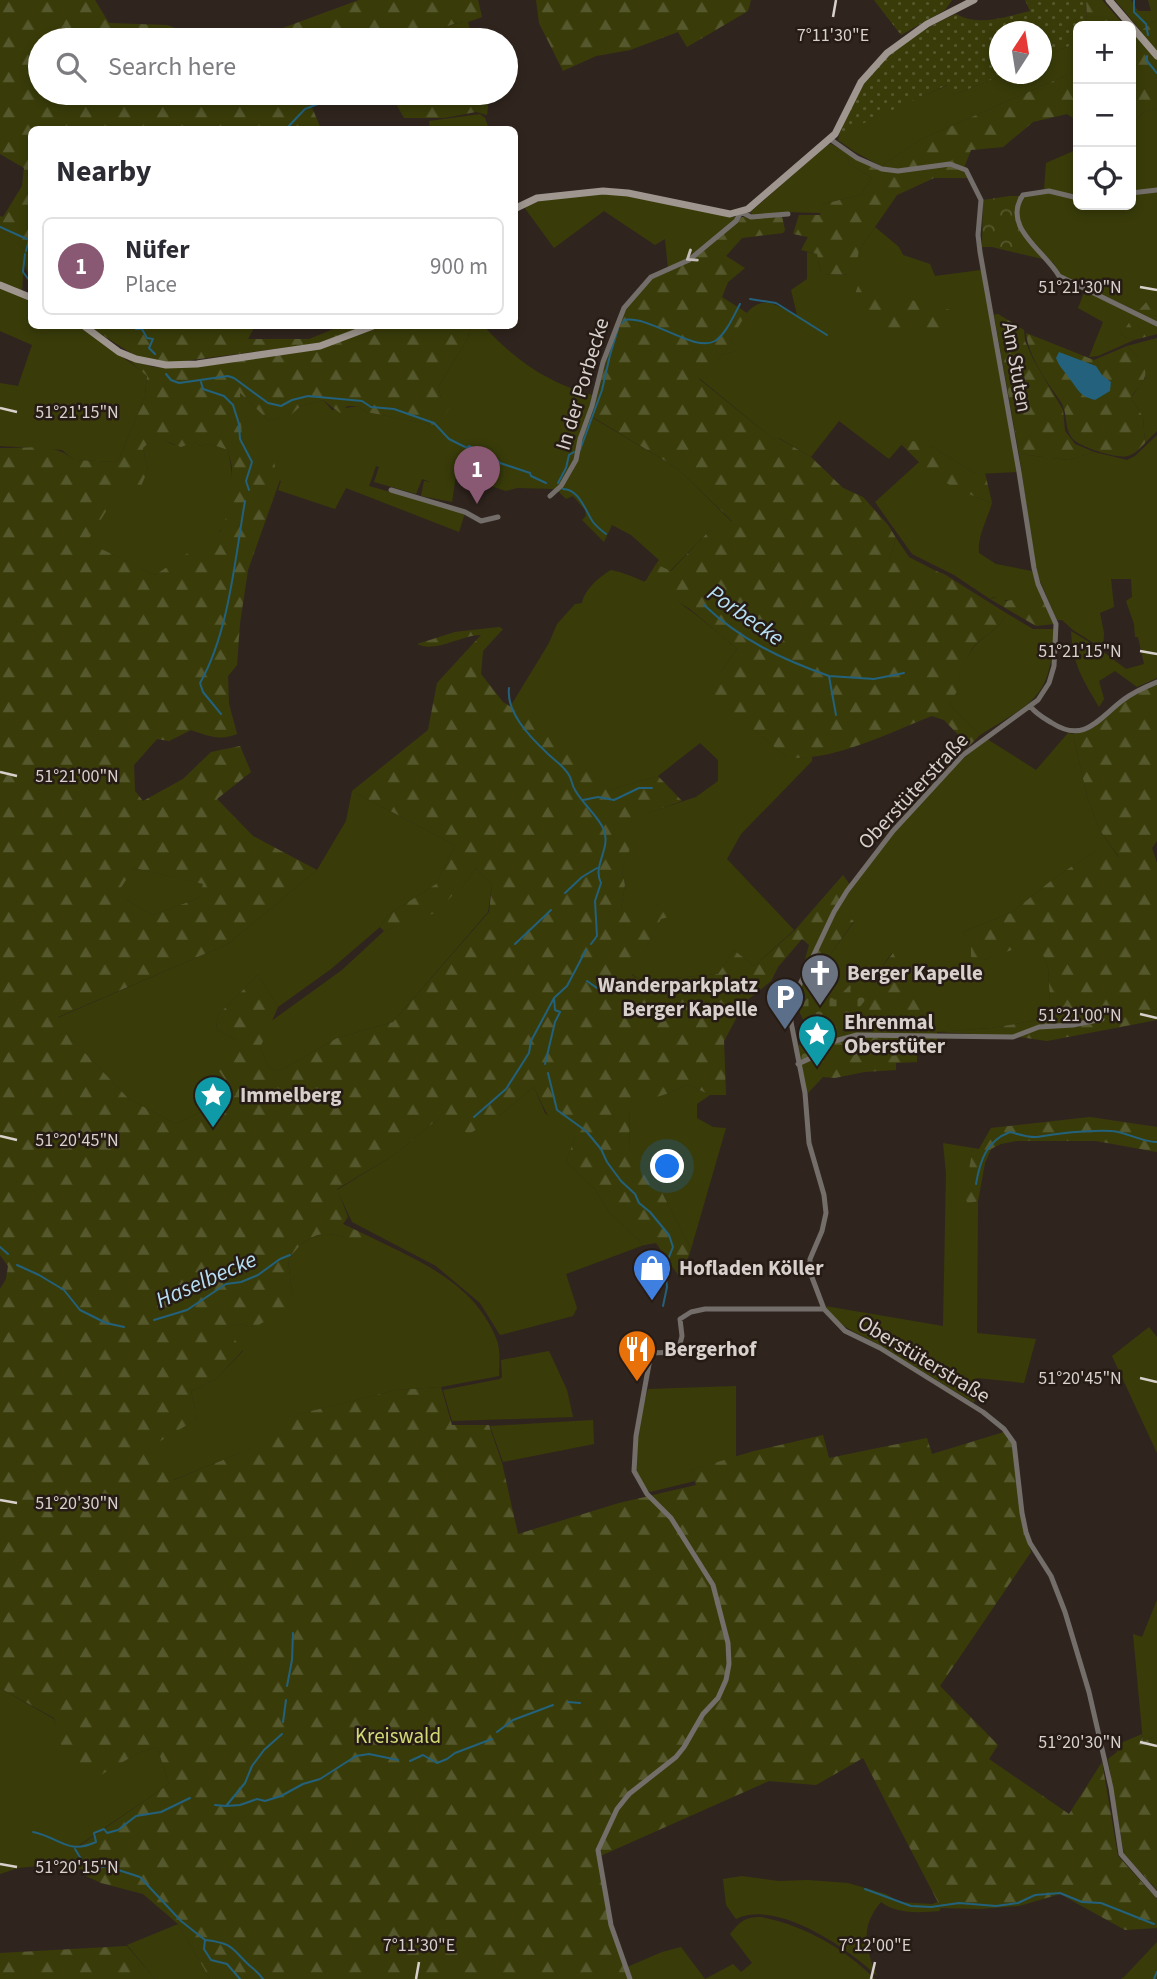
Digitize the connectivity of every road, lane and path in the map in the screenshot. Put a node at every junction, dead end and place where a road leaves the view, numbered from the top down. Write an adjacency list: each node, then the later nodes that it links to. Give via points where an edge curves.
1 (974, 0): 4 (street, via 927,24 887,53 861,82)
2 (1110, 0): 3 (street)
3 (1157, 56)
4 (830, 139): 9 (street); 20 (street, Am Stuten, via 882,169 958,166 966,170 981,200 980,252 1034,568 1056,624 1049,683)
5 (1157, 190): 6 (street)
6 (1136, 192)
7 (1073, 197): 13 (street, via 1049,191 1023,195 1017,204 1022,232 1059,276)
8 (518, 207): 9 (street, via 537,198 603,191)
9 (741, 212): 10 (street, via 751,216); 17 (street, In der Porbecke, one-way to 17, via 689,260 651,278 624,308 603,362 576,460)
10 (788, 214)
11 (0, 285): 12 (street)
12 (28, 296)
13 (1157, 324)
14 (88, 329): 15 (street, via 119,352 166,365 320,346)
15 (365, 329)
16 (391, 491): 18 (street, via 481,521)
17 (550, 496)
18 (498, 517)
19 (1157, 682): 20 (street, via 1078,731 1060,728)
20 (1031, 706): 22 (street, Oberstüterstraße, via 963,755 942,776 837,905 791,1011)
21 (1102, 1019): 22 (street, via 1039,1027 1013,1037 857,1035 831,1042)
22 (798, 1064): 23 (street, Oberstüterstraße, via 809,1143 826,1213 810,1259 810,1272)
23 (824, 1309): 24 (street, Oberstüterstraße, via 845,1331 984,1412 1014,1443 1026,1532 1056,1588 1089,1692 1121,1854); 25 (street, via 691,1312 680,1319 678,1352 651,1353 634,1471 647,1494 671,1518 713,1585 728,1643 728,1672 718,1698 676,1757 617,1809 598,1850 611,1925)
24 (1157, 1895)
25 (630, 1979)

